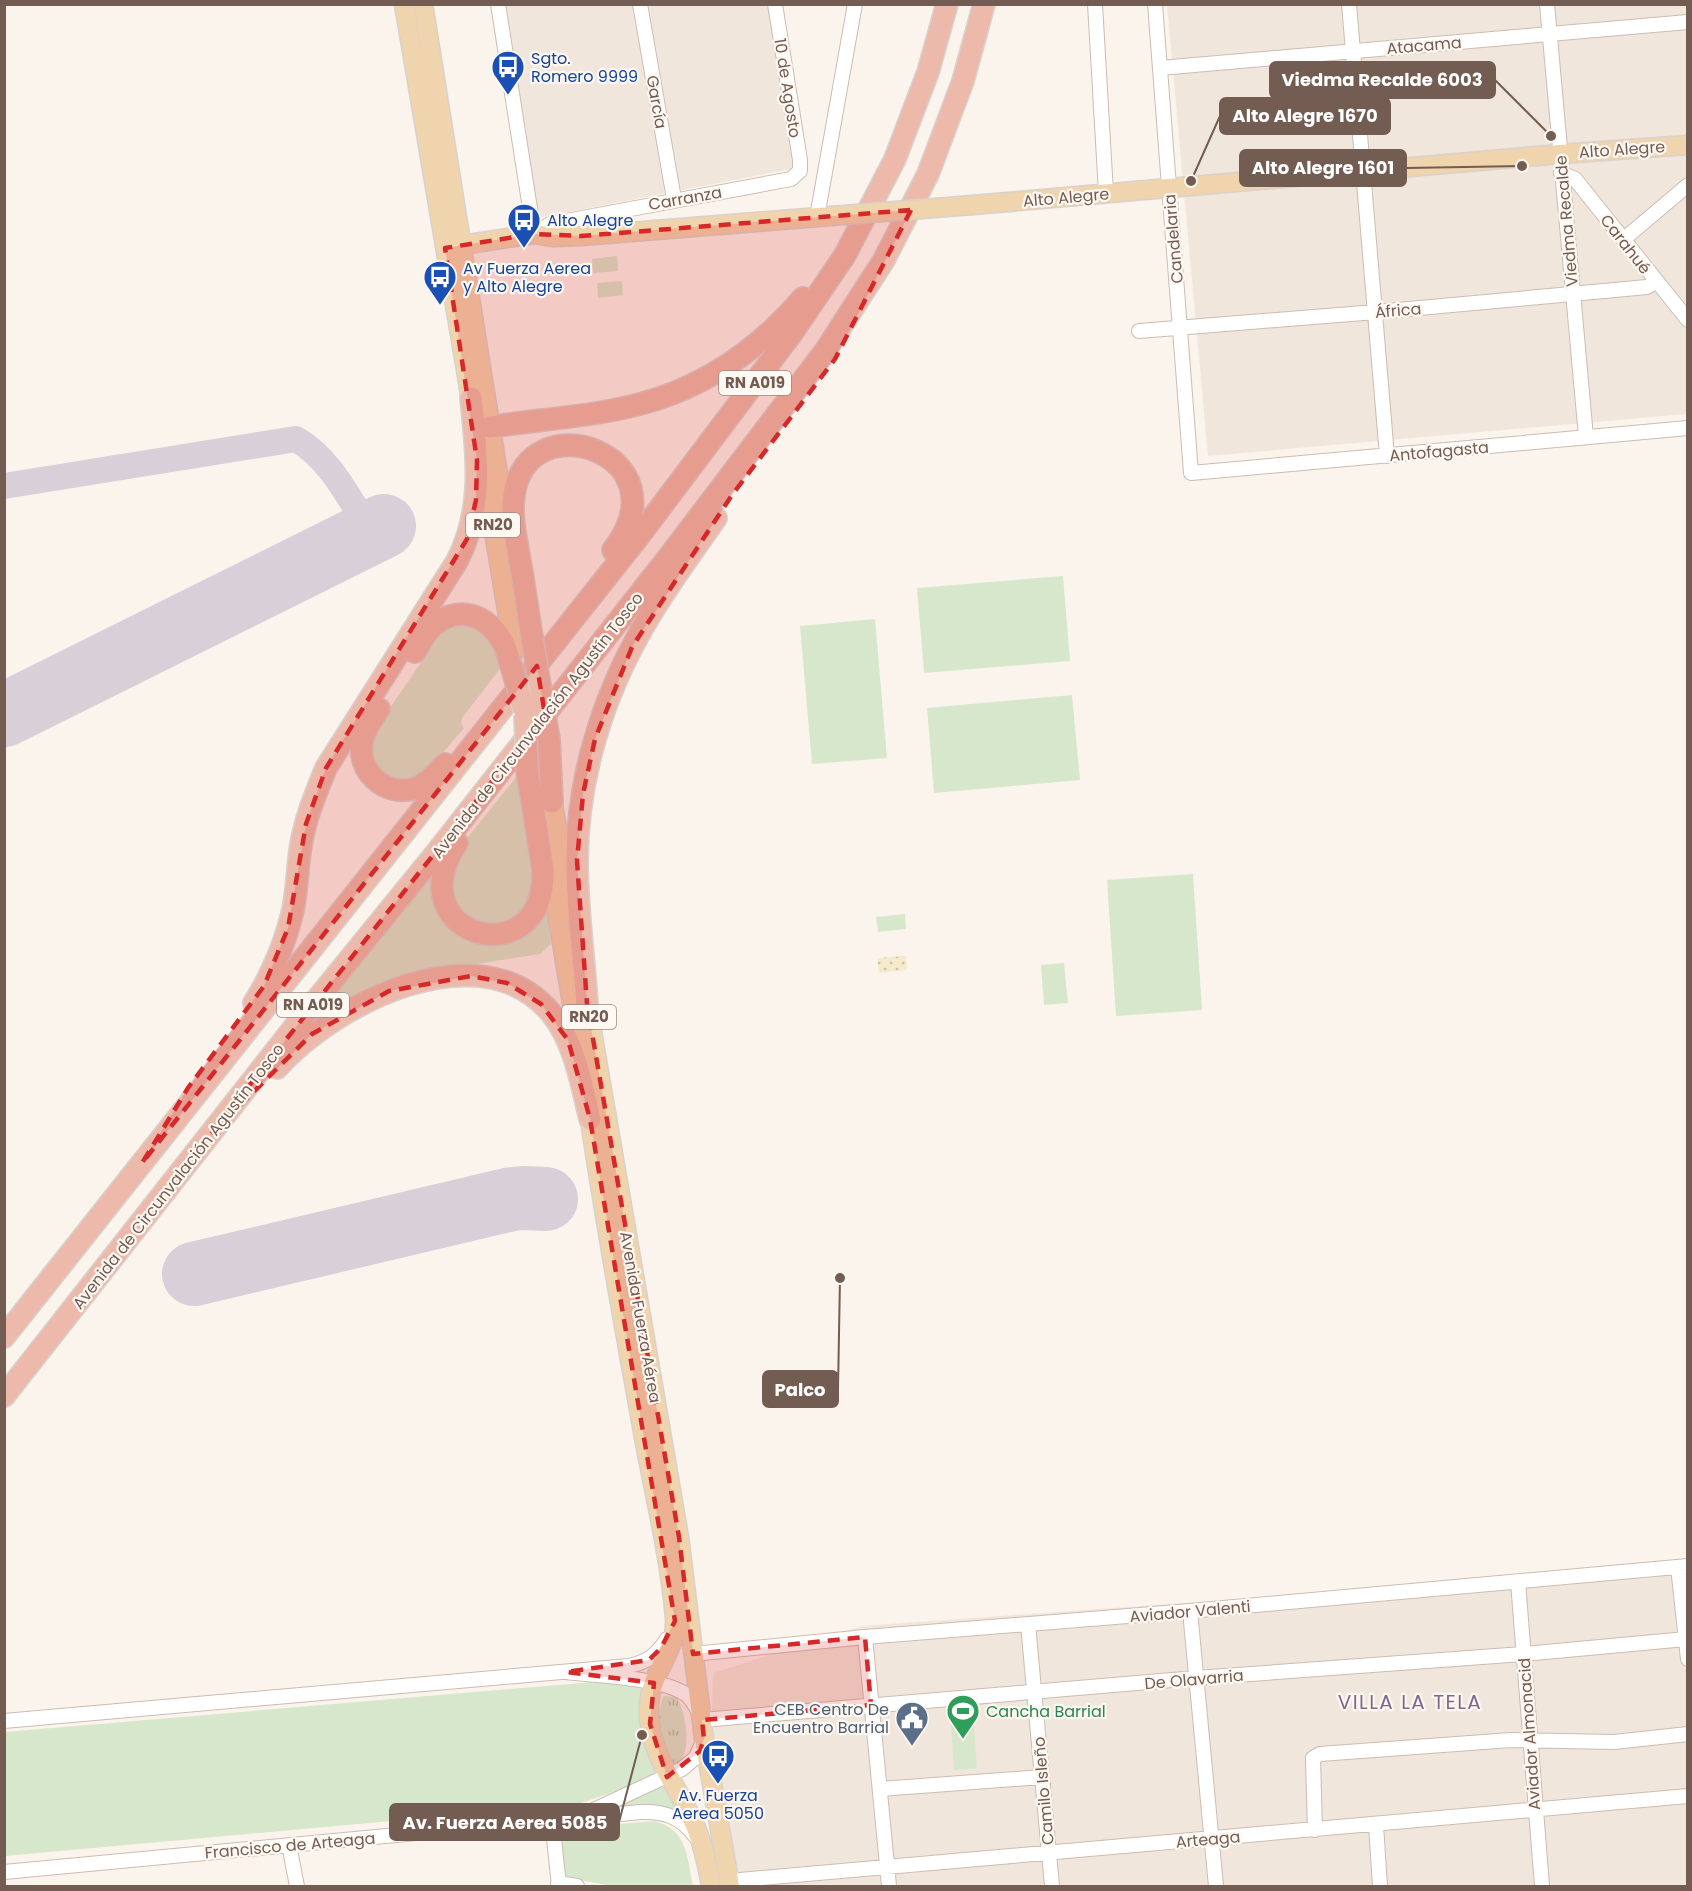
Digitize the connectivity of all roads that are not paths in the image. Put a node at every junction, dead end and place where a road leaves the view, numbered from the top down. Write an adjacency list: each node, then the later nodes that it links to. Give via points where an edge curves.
1 (404, 4): 32 (main road, RN20)
2 (423, 4): 32 (main road, RN20)
3 (498, 4): 30 (street)
4 (640, 4): 27 (street, García)
5 (775, 4): 21 (street, 10 de Agosto)
6 (855, 4): 28 (street)
7 (937, 4): 41 (highway, via 903,112 868,192 820,274 777,327 725,367 659,398 618,409)
8 (947, 4): 48 (highway, RN A019, via 928,72 895,159 845,255 774,359)
9 (984, 4): 29 (highway, Avenida de Circunvalación Agustín Tosco / RN A019, via 944,135)
10 (997, 4): 29 (highway, via 975,87 955,142)
11 (1095, 4): 26 (street)
12 (1155, 4): 18 (street, Candelaria)
13 (1350, 4): 17 (street)
14 (1547, 4): 16 (street, Viedma Recalde)
15 (1688, 22): 16 (street, Atacama)
16 (1549, 33): 17 (street, Atacama); 20 (street, Viedma Recalde)
17 (1353, 51): 18 (street, Atacama); 22 (street)
18 (1160, 68): 25 (street, Candelaria)
19 (1688, 145): 20 (main road, Alto Alegre)
20 (1560, 154): 22 (main road, Alto Alegre); 23 (street, Viedma Recalde)
21 (800, 171): 27 (street, Carranza, via 791,179)
22 (1364, 171): 25 (main road, Alto Alegre); 36 (street)
23 (1561, 173): 31 (street, Carahué, via 1575,179); 35 (street, Viedma Recalde)
24 (1688, 185): 31 (street)
25 (1169, 187): 26 (main road, Alto Alegre); 38 (street, Candelaria)
26 (1106, 193): 28 (main road, Alto Alegre, bridge)
27 (674, 199): 30 (street, Carranza, via 550,224)
28 (824, 217): 30 (main road, Alto Alegre, via 582,236)
29 (901, 231): 33 (highway, Avenida de Circunvalación Agustín Tosco / RN A019)
30 (534, 234): 32 (main road, Alto Alegre)
31 (1624, 239): 34 (street, Carahué)
32 (453, 246): 40 (main road, RN20); 41 (main road, RN20)
33 (884, 260): 46 (highway, via 835,358); 53 (highway, Avenida de Circunvalación Agustín Tosco / RN A019, via 826,350 669,558)
34 (1656, 282): 35 (street, África, via 1647,287); 37 (street, Carahué)
35 (1572, 294): 36 (street, África); 43 (street, Viedma Recalde)
36 (1376, 312): 38 (street, África); 44 (street)
37 (1688, 320)
38 (1181, 328): 39 (street, África); 45 (street, Candelaria)
39 (1139, 331)
40 (471, 398): 47 (main road, RN20); 54 (highway, via 477,490 463,550 326,768 306,824 288,928 264,986 189,1088)
41 (490, 427): 47 (main road, RN20)
42 (1688, 428): 43 (street, Antofagasta)
43 (1586, 437): 44 (street, Antofagasta)
44 (1388, 456): 45 (street, Antofagasta)
45 (1191, 473)
46 (732, 495): 49 (highway, via 450,854 441,876 445,905 458,922 476,932 510,932 529,919 539,903 544,882); 51 (highway, via 644,624 612,691 595,739 583,794 577,861)
47 (520, 645): 48 (highway, via 502,639 481,620 462,615 434,626 367,729 361,748 365,768 388,788 417,788 448,760 482,717); 48 (highway, via 513,515 516,484 528,464 548,450 573,445 595,449 622,471 632,495 631,516 620,540 564,614); 49 (highway, bridge); 50 (highway, bridge, via 546,744)
48 (525, 680): 54 (highway, RN A019)
49 (529, 766): 52 (main road, Avenida Fuerza Aérea / RN20)
50 (552, 802): 51 (main road, Avenida Fuerza Aérea / RN20)
51 (587, 1004): 55 (main road, Avenida Fuerza Aérea / RN20)
52 (590, 1119): 53 (highway, via 571,1049 549,1011 526,992 507,983 456,977 404,986 340,1015 291,1053); 55 (main road, Avenida Fuerza Aérea / RN20)
53 (210, 1136): 57 (highway, Avenida de Circunvalación Agustín Tosco / RN A019)
54 (142, 1163): 56 (highway, RN A019)
55 (630, 1306): 61 (main road, Avenida Fuerza Aérea / RN20); 65 (main road, Avenida Fuerza Aérea / RN20, via 679,1537)
56 (4, 1337)
57 (4, 1396)
58 (1683, 1567): 59 (street, Aviador Valenti); 64 (street)
59 (1518, 1582): 60 (street, Aviador Valenti); 66 (street, Aviador Almonacid)
60 (1190, 1611): 62 (street, Aviador Valenti); 69 (street)
61 (675, 1621): 68 (street, via 662,1648 650,1659 629,1666); 70 (main road, Avenida Fuerza Aérea / RN20, via 670,1652)
62 (1028, 1624): 63 (street, Aviador Valenti); 71 (street, Camilo Isleño)
63 (865, 1637): 65 (street, Aviador Valenti); 72 (street)
64 (1686, 1639): 66 (street, De Olavarria); 67 (street)
65 (693, 1654): 73 (main road, Avenida Fuerza Aérea / RN20)
66 (1523, 1654): 69 (street, De Olavarria); 77 (street, Aviador Almonacid)
67 (1688, 1659)
68 (566, 1672): 70 (street); 74 (street)
69 (1196, 1678): 71 (street, De Olavarria); 87 (street)
70 (654, 1683): 73 (street, via 688,1696); 78 (main road, Avenida Fuerza Aérea / RN20, via 650,1724 656,1752)
71 (1034, 1692): 72 (street, De Olavarria); 79 (street, Camilo Isleño)
72 (871, 1705): 73 (street, De Olavarria); 80 (street)
73 (702, 1720): 76 (main road, Avenida Fuerza Aérea / RN20)
74 (4, 1721)
75 (1688, 1734): 77 (street, via 1614,1742)
76 (704, 1739): 78 (street, Francisco de Arteaga, via 692,1761); 93 (main road, Avenida Fuerza Aérea / RN20)
77 (1530, 1739): 82 (street, Aviador Almonacid); 86 (street, via 1320,1754 1313,1758)
78 (668, 1777): 83 (street, Francisco de Arteaga); 89 (main road, Avenida Fuerza Aérea / RN20, via 691,1816)
79 (1042, 1777): 80 (street); 90 (street, Camilo Isleño)
80 (880, 1789): 91 (street)
81 (1688, 1796): 82 (street, Arteaga)
82 (1535, 1810): 85 (street, Arteaga); 102 (street, Aviador Almonacid)
83 (575, 1818): 84 (street, Francisco de Arteaga); 89 (street, Francisco de Arteaga, via 661,1812 686,1825)
84 (552, 1820): 88 (street, Francisco de Arteaga); 94 (street)
85 (1376, 1825): 86 (street, Arteaga); 101 (street)
86 (1316, 1830): 87 (street, Arteaga)
87 (1212, 1838): 90 (street, Arteaga); 100 (street)
88 (289, 1845): 92 (street, Francisco de Arteaga); 95 (street)
89 (702, 1845): 97 (main road, Avenida Fuerza Aérea / RN20)
90 (1048, 1853): 91 (street, Arteaga); 99 (street, Camilo Isleño)
91 (887, 1867): 93 (street, Arteaga); 98 (street)
92 (4, 1872)
93 (729, 1884)
94 (559, 1885): 96 (street)
95 (297, 1887)
96 (577, 1887)
97 (711, 1887)
98 (889, 1887)
99 (1052, 1887)
100 (1216, 1887)
101 (1380, 1887)
102 (1542, 1887)

